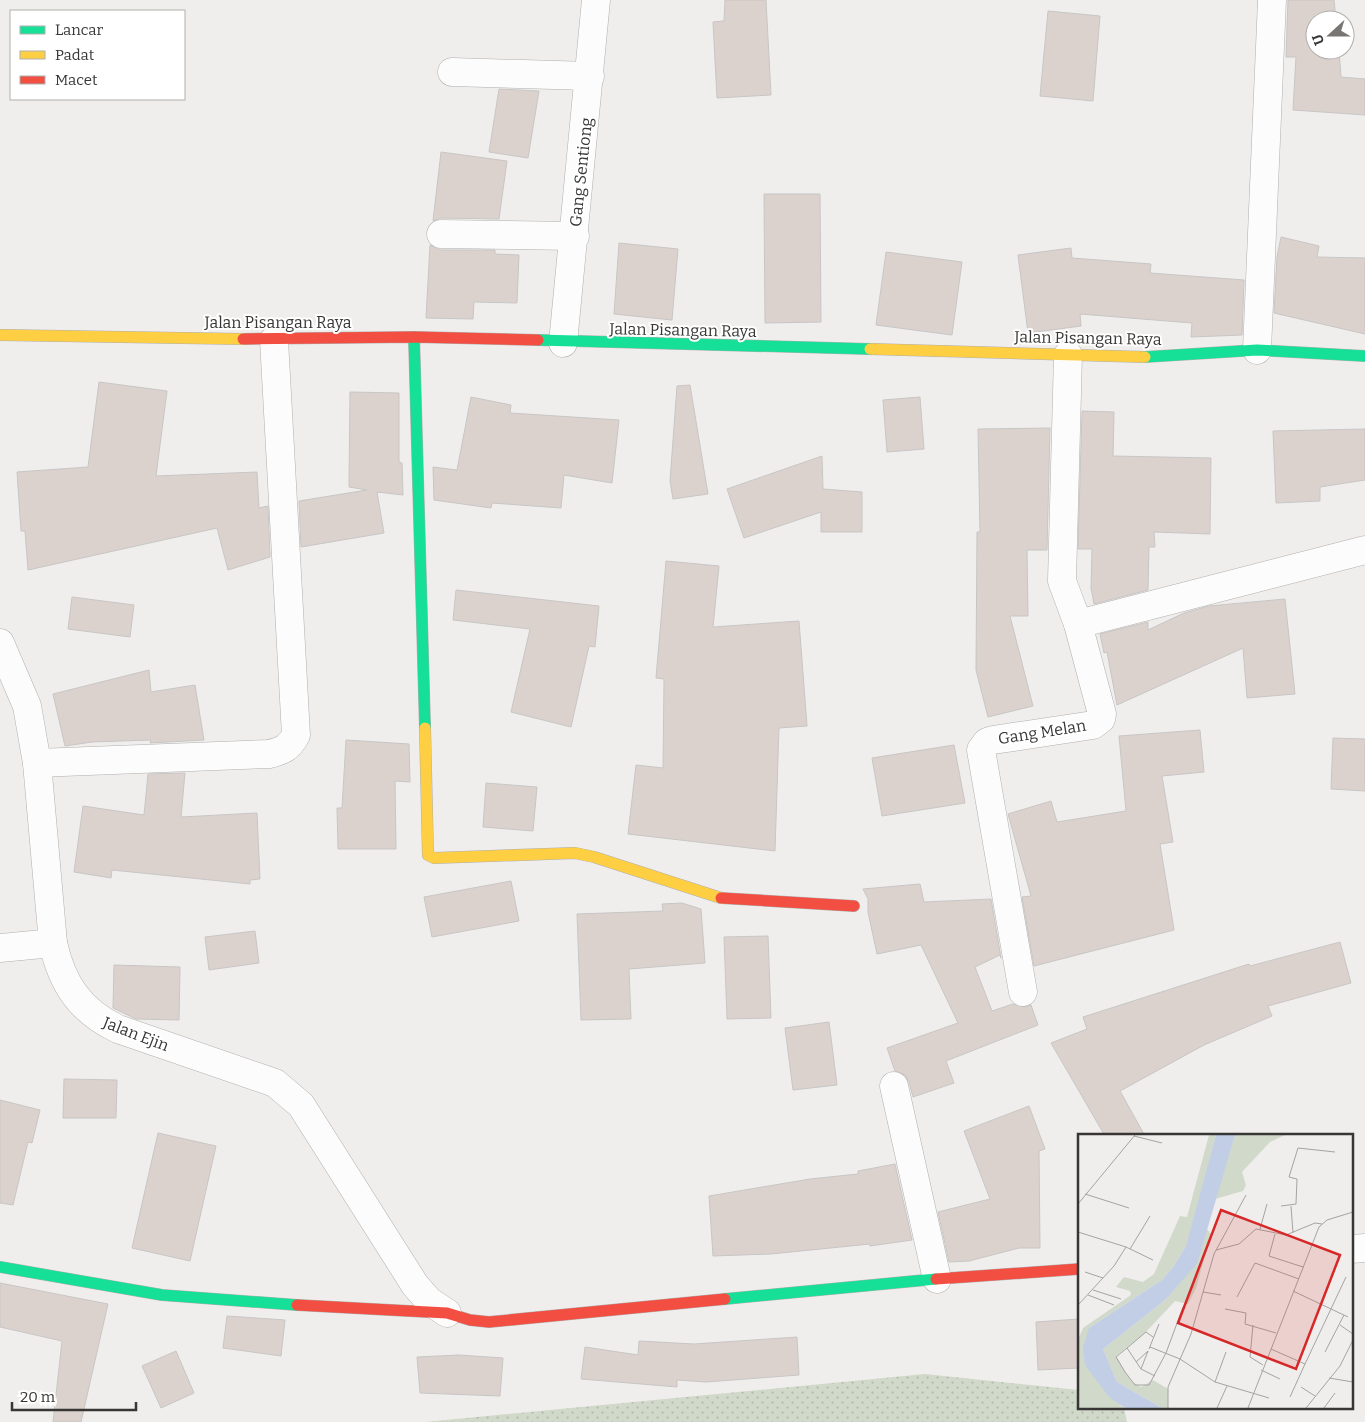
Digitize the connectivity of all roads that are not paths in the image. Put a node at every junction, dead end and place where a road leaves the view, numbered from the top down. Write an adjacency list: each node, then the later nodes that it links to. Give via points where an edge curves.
1 (596, 0): 4 (street, Gang Sentiong)
2 (1272, 0): 11 (street)
3 (452, 72): 4 (street)
4 (590, 76): 6 (street, Gang Sentiong)
5 (441, 234): 6 (street)
6 (575, 236): 10 (street, Gang Sentiong)
7 (0, 335): 9 (street, Jalan Pisangan Raya)
8 (414, 337): 9 (street, Jalan Pisangan Raya); 10 (street, Jalan Pisangan Raya); 18 (street, via 428,855 434,858 574,853 708,896)
9 (274, 340): 17 (street, via 296,735 287,749 268,754)
10 (564, 343): 12 (street, Jalan Pisangan Raya)
11 (1257, 350): 12 (street, Jalan Pisangan Raya, via 1148,357); 13 (street, Jalan Pisangan Raya)
12 (1068, 355): 15 (street, Gang Melan, via 1061,567 1062,581)
13 (1365, 356)
14 (1365, 550): 15 (street)
15 (1078, 624): 21 (street, Gang Melan, via 1101,719 1093,725 992,740 981,750)
16 (0, 643): 17 (street, Jalan Ejin, via 27,706)
17 (37, 763): 19 (street, Jalan Ejin)
18 (854, 906)
19 (53, 943): 20 (street); 28 (street, Jalan Ejin, via 57,963 68,986 98,1020 275,1083 293,1096 415,1285)
20 (0, 948)
21 (1024, 992)
22 (894, 1086): 27 (street)
23 (1365, 1248): 24 (street)
24 (1352, 1249)
25 (0, 1267): 28 (street, via 162,1294 330,1308)
26 (1078, 1269): 27 (street)
27 (937, 1279): 28 (street, via 489,1322)
28 (446, 1313)

